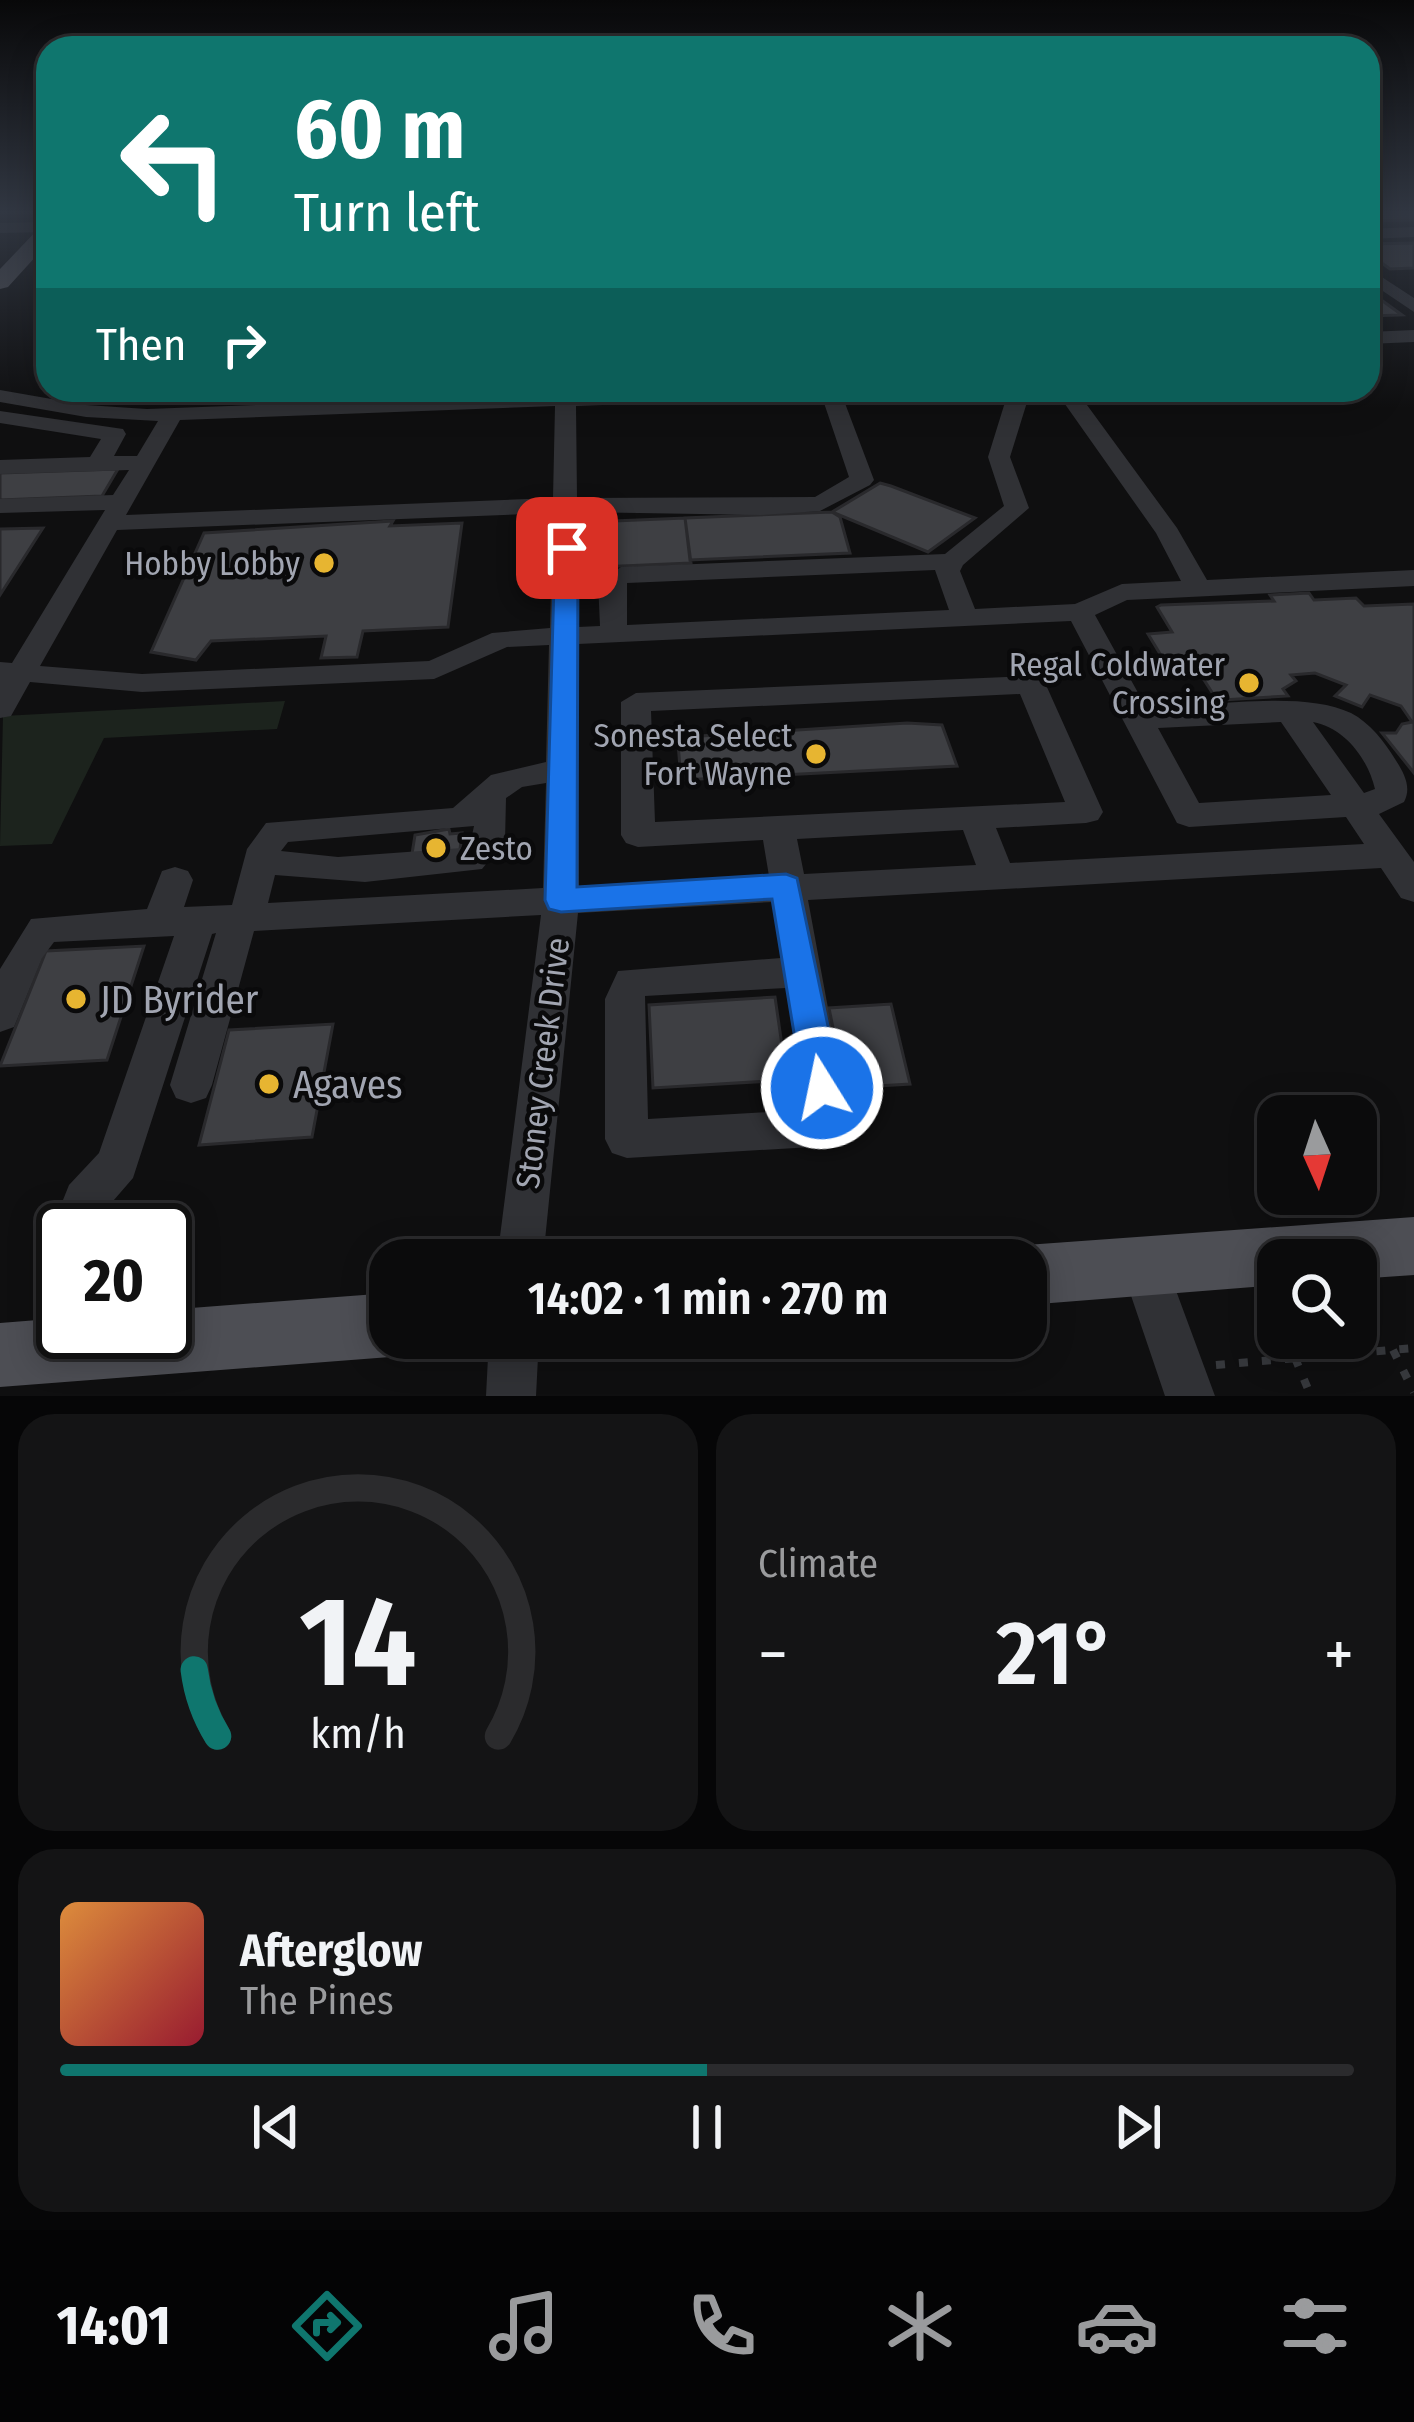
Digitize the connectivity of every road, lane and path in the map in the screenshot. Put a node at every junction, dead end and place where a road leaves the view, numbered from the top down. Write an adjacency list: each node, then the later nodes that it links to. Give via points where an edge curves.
1 (1380, 279): 3 (street)
2 (1380, 281): 4 (street)
3 (1414, 283)
4 (1414, 307)
5 (1414, 336): 6 (street)
6 (1380, 337)
7 (0, 396): 14 (street)
8 (71, 402): 14 (street)
9 (409, 402): 15 (street)
10 (567, 402): 20 (street, Stoney Creek Drive)
11 (834, 402): 20 (street, via 862,480 833,499 761,508)
12 (1016, 402): 23 (street, via 999,457 1017,508)
13 (1074, 402): 25 (street)
14 (62, 407): 15 (street)
15 (172, 414): 17 (street)
16 (0, 417): 18 (street, via 115,434)
17 (147, 462): 18 (street); 22 (street)
18 (98, 464): 19 (street)
19 (0, 467)
20 (568, 505): 22 (street); 29 (street, Stoney Creek Drive)
21 (0, 506): 22 (street)
22 (118, 512): 30 (street)
23 (952, 561): 27 (street, via 949,582); 28 (street, via 621,575 611,582)
24 (1414, 578): 25 (street)
25 (1198, 588): 26 (street, via 1122,592)
26 (1081, 612): 27 (street); 33 (street)
27 (965, 617): 28 (street)
28 (614, 632): 29 (street)
29 (563, 634): 30 (street, via 502,639 434,670 142,683); 34 (street, Stoney Creek Drive)
30 (11, 670): 31 (street)
31 (0, 709)
32 (1290, 712): 33 (street); 35 (street); 35 (street, via 1338,719 1392,778 1392,794)
33 (1139, 719): 35 (street, via 1189,815)
34 (562, 770): 43 (street, Stoney Creek Drive); 44 (street, via 516,777 489,796 490,842 470,860 322,869 262,859)
35 (1356, 806): 38 (street)
36 (976, 819): 37 (street); 37 (street, via 1086,812 1031,685 636,702 638,836); 39 (street)
37 (778, 829): 41 (street)
38 (1390, 855): 39 (street); 42 (street)
39 (997, 874): 41 (street)
40 (175, 880): 45 (street)
41 (786, 886): 43 (street); 46 (street)
42 (1414, 889)
43 (561, 900): 44 (street); 50 (street, Stoney Creek Drive)
44 (242, 919): 45 (street); 48 (street)
45 (178, 922): 47 (street, via 44,929); 49 (street, via 135,1110 117,1163)
46 (800, 972): 46 (street, via 632,982 623,999 627,1139 829,1127)
47 (0, 1016)
48 (191, 1085)
49 (85, 1203)
50 (522, 1239)
51 (1414, 1246): 52 (main road)
52 (1144, 1267): 53 (main road); 64 (street)
53 (1047, 1274)
54 (369, 1326): 55 (main road)
55 (192, 1335)
56 (1414, 1348): 58 (path)
57 (36, 1350): 60 (main road)
58 (1393, 1350): 59 (path); 65 (path)
59 (1377, 1351)
60 (0, 1355)
61 (513, 1359): 66 (street)
62 (1291, 1359): 64 (path)
63 (1295, 1359): 67 (path)
64 (1198, 1381)
65 (1414, 1392)
66 (511, 1396)
67 (1311, 1396)

